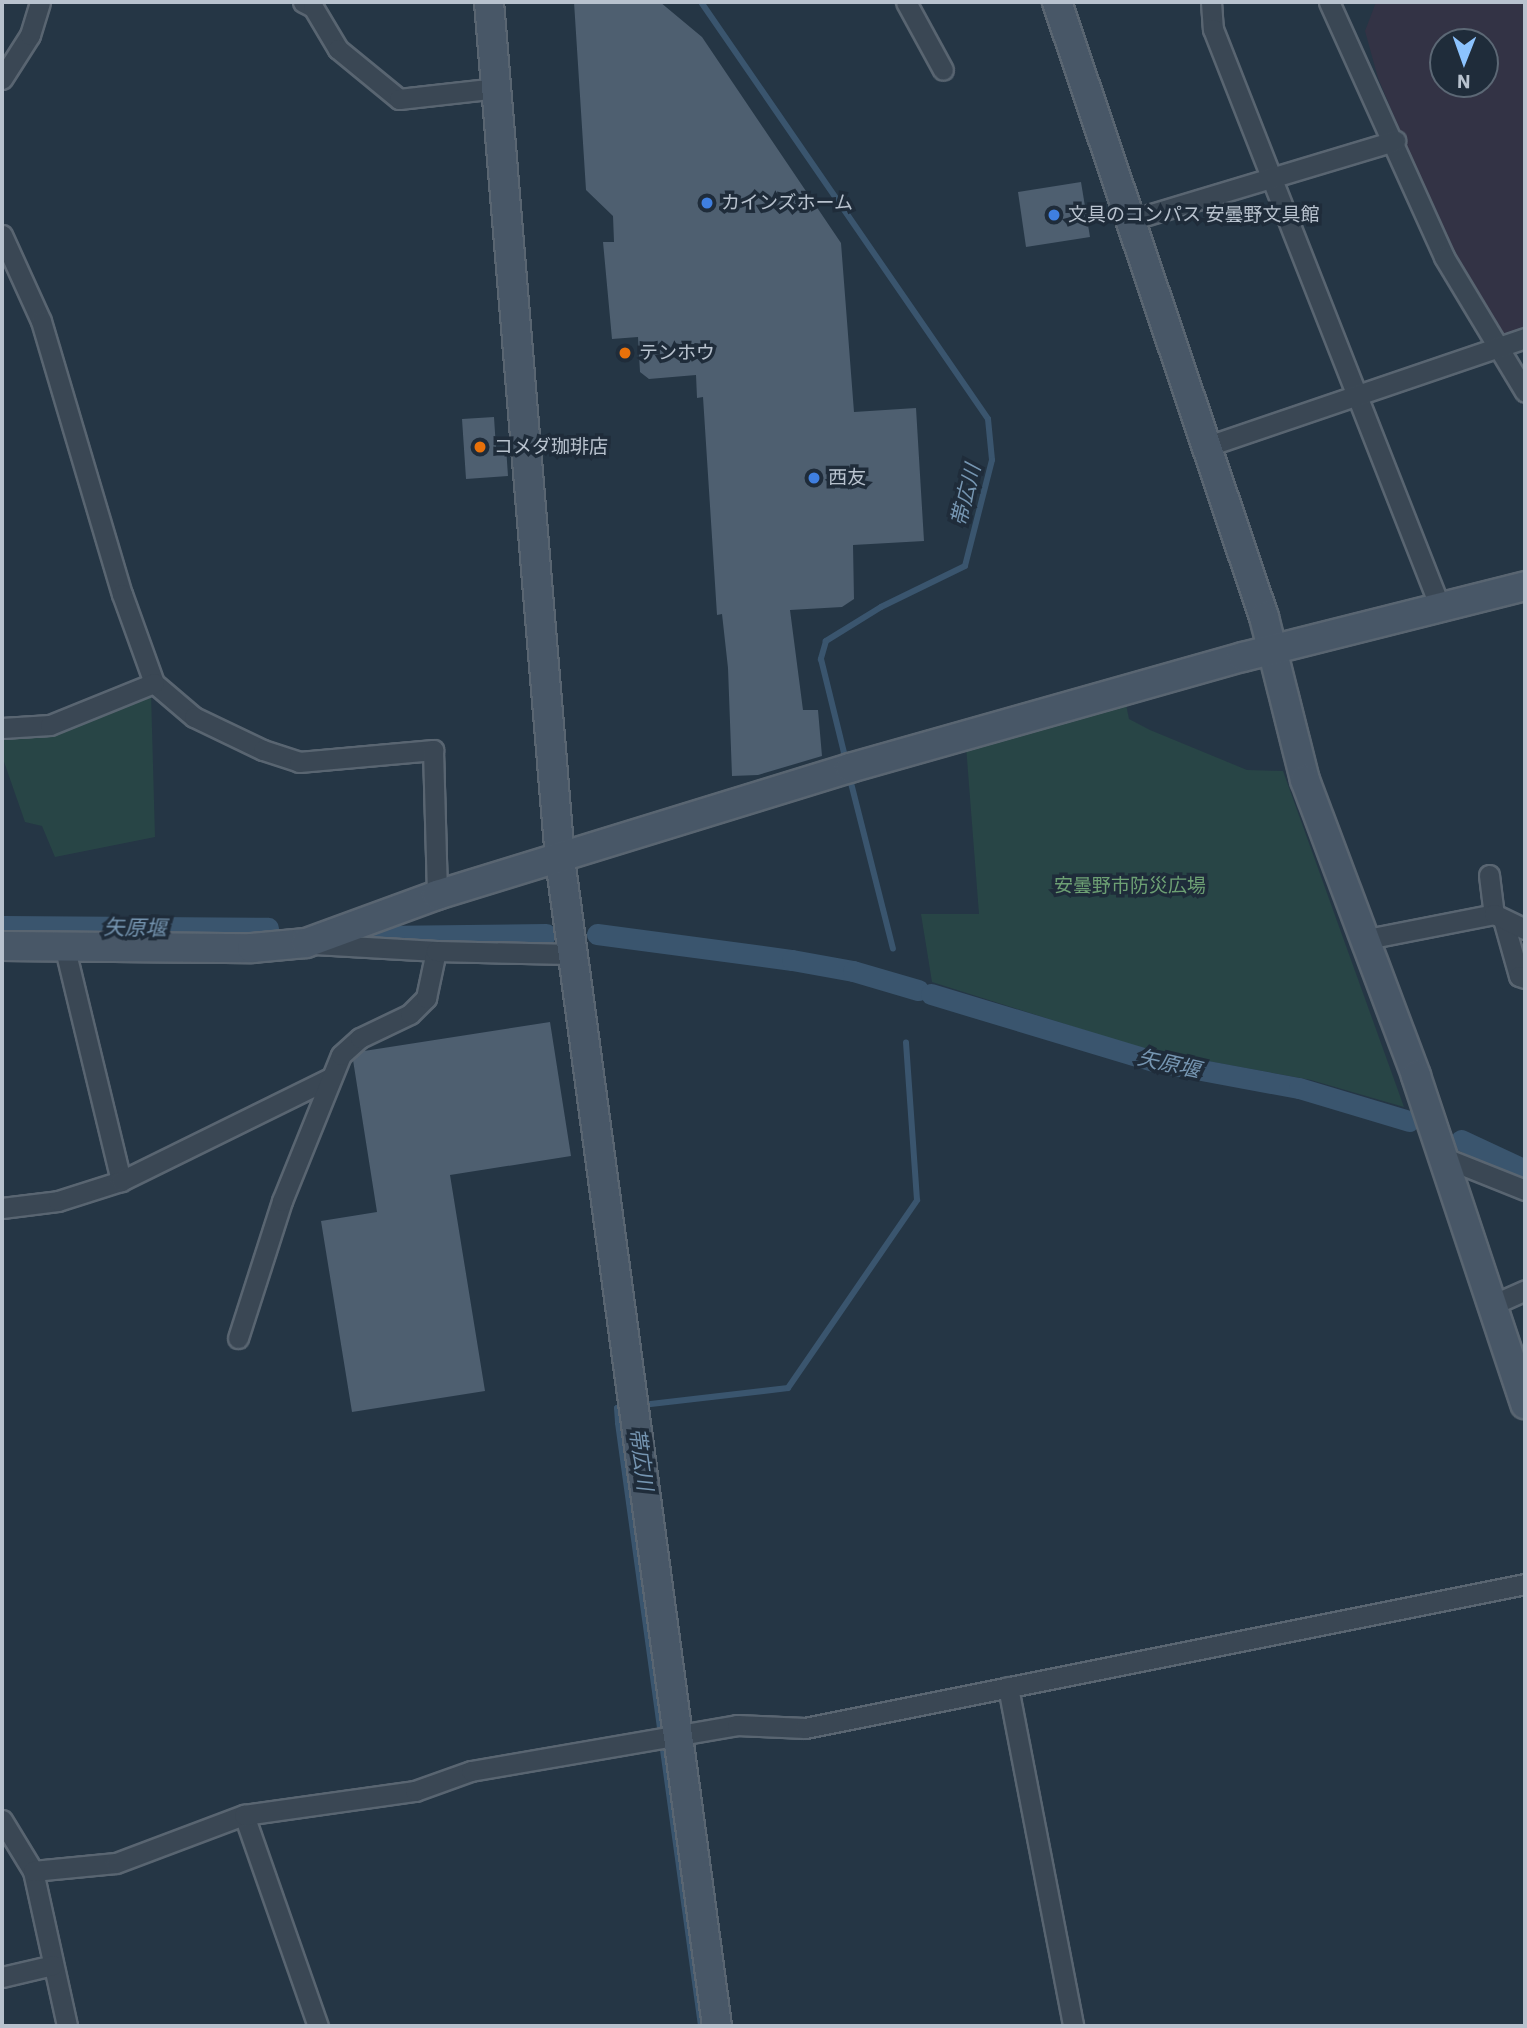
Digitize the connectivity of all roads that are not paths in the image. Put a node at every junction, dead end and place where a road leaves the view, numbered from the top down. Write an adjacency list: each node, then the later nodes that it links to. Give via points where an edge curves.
1 (40, 2): 9 (street, via 30,35)
2 (303, 2): 10 (street, via 313,8 338,48 399,99)
3 (489, 2): 10 (street)
4 (906, 2): 8 (street)
5 (1057, 2): 13 (street)
6 (1211, 2): 12 (street, via 1213,29)
7 (1329, 2): 11 (street)
8 (943, 70)
9 (2, 79)
10 (497, 88): 25 (street)
11 (1395, 141): 12 (street); 16 (street, via 1444,257)
12 (1270, 177): 13 (street); 18 (street)
13 (1131, 220): 19 (street)
14 (2, 235): 23 (street, via 41,321 122,594)
15 (1525, 338): 16 (street)
16 (1497, 348): 17 (street); 18 (street)
17 (1525, 392)
18 (1355, 399): 19 (street); 21 (street)
19 (1208, 446): 22 (street)
20 (1525, 586): 21 (street)
21 (1440, 607): 22 (street)
22 (1272, 650): 25 (street, via 850,768); 30 (street, via 1305,780)
23 (154, 683): 24 (street, via 50,725); 27 (street, via 194,717 299,762 433,750)
24 (2, 728)
25 (559, 859): 27 (street); 35 (street)
26 (1489, 875): 28 (street)
27 (437, 895): 31 (street)
28 (1498, 917): 29 (street); 30 (street); 36 (street, via 1519,976)
29 (1525, 929)
30 (1362, 940): 38 (street)
31 (306, 943): 32 (street, via 252,948); 34 (street)
32 (64, 945): 33 (street); 39 (street)
33 (2, 946)
34 (436, 951): 35 (street); 37 (street, via 426,998 410,1014 360,1038 341,1055)
35 (572, 954): 48 (street)
36 (1525, 978)
37 (328, 1079): 39 (street); 44 (street)
38 (1445, 1158): 40 (street); 43 (street)
39 (121, 1181): 41 (street, via 58,1201)
40 (1525, 1190)
41 (2, 1208)
42 (1525, 1290): 43 (street)
43 (1492, 1305): 45 (street)
44 (238, 1338)
45 (1525, 1404)
46 (1525, 1584): 47 (street)
47 (1008, 1687): 48 (street, via 804,1728 737,1725); 57 (street)
48 (675, 1735): 49 (street, via 471,1771 415,1791); 56 (street)
49 (244, 1815): 51 (street, via 116,1863); 55 (street)
50 (2, 1820): 51 (street)
51 (33, 1871): 52 (street)
52 (53, 1965): 53 (street); 54 (street)
53 (2, 1977)
54 (67, 2026)
55 (318, 2026)
56 (717, 2026)
57 (1073, 2026)

